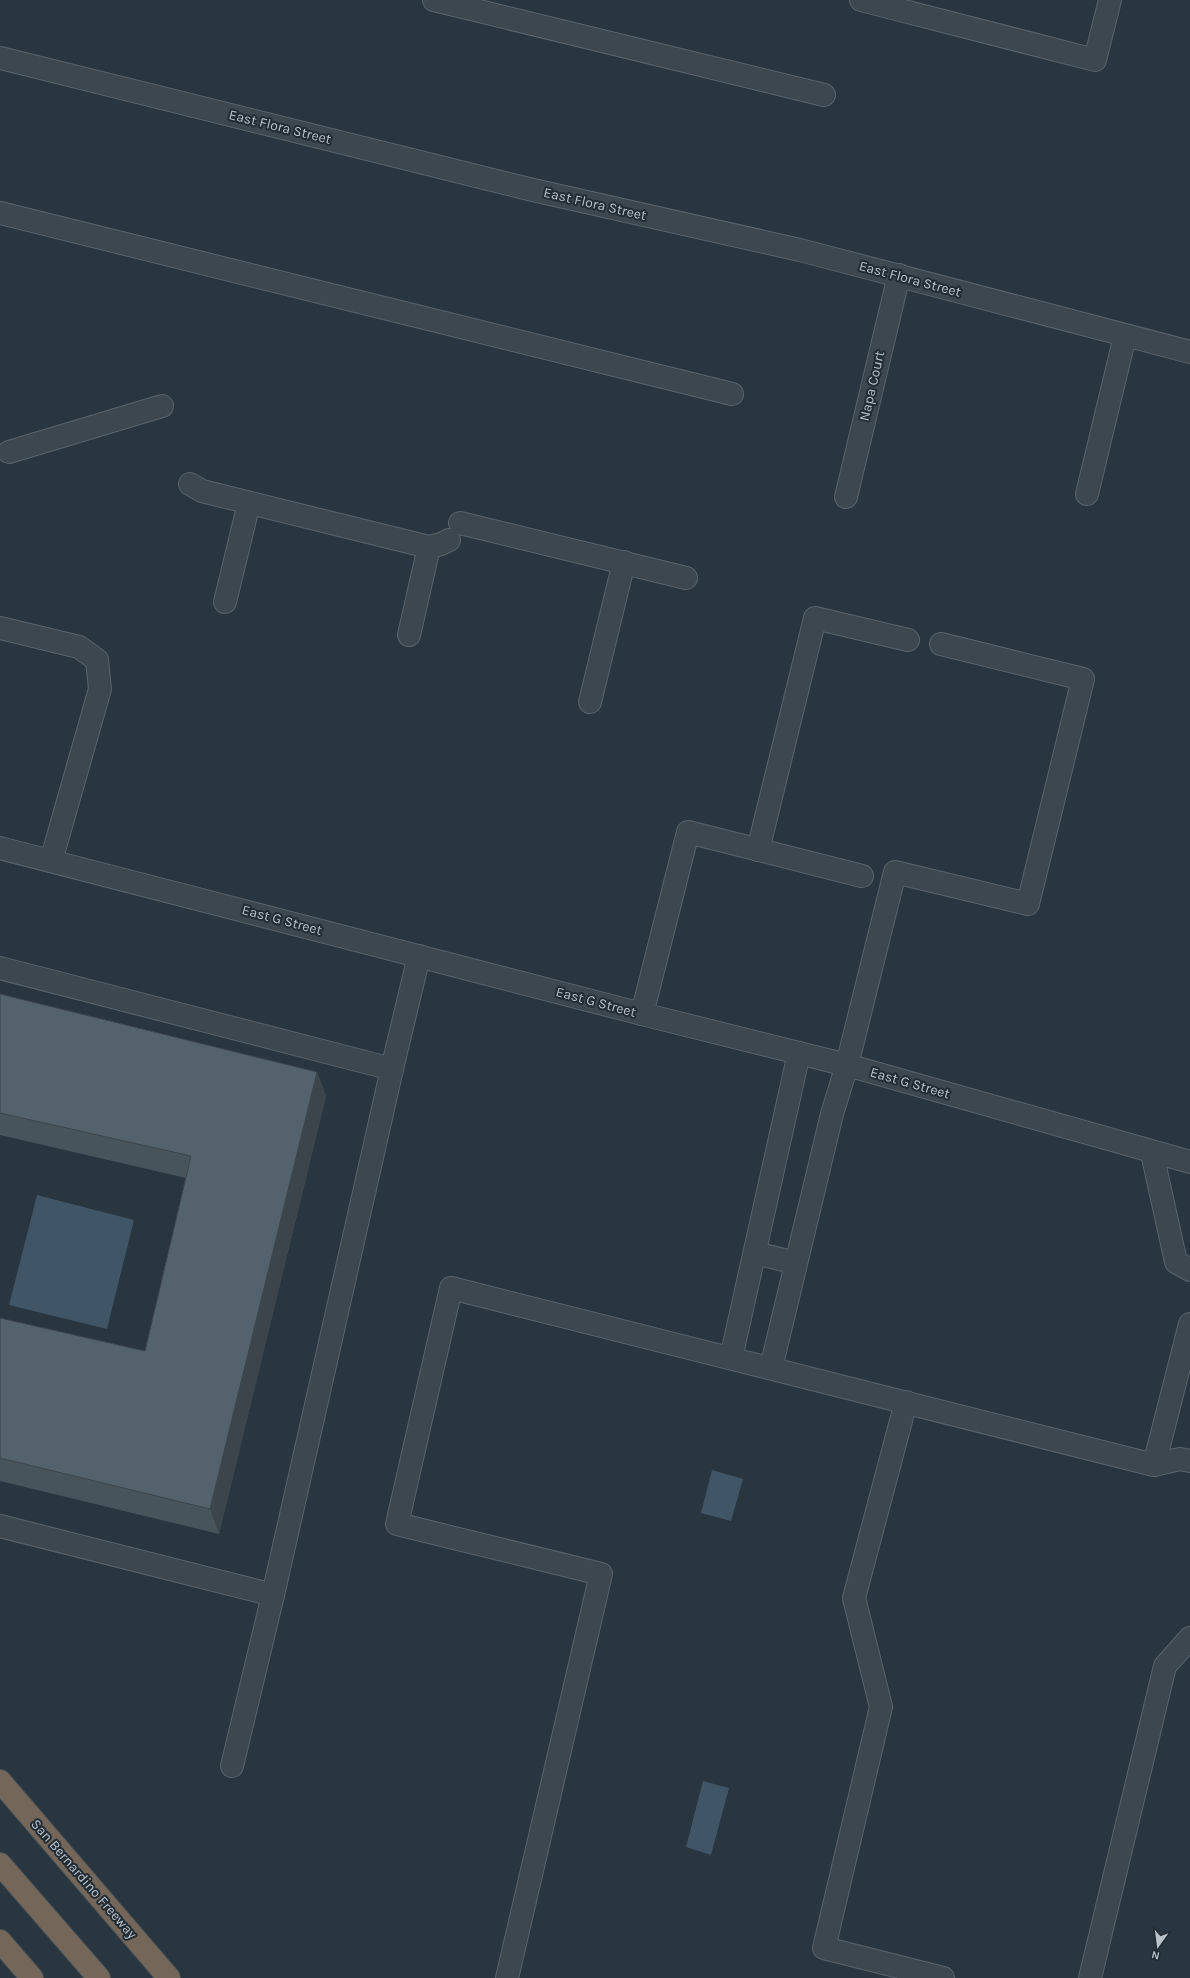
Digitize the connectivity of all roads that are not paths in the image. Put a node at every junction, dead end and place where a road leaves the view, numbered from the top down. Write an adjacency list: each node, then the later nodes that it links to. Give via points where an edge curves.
1 (434, 0): 5 (street)
2 (861, 0): 3 (street, via 1095,60)
3 (1110, 0)
4 (0, 58): 7 (street, East Flora Street, via 533,190)
5 (824, 95)
6 (0, 213): 10 (street)
7 (899, 275): 8 (street, East Flora Street); 15 (street, Napa Court)
8 (1125, 336): 9 (street, East Flora Street); 14 (street)
9 (1190, 352)
10 (732, 394)
11 (162, 406): 12 (street)
12 (9, 452)
13 (190, 484): 16 (street, via 202,491)
14 (1087, 494)
15 (846, 497)
16 (249, 503): 17 (street); 20 (street)
17 (446, 536): 18 (street); 22 (street)
18 (624, 562): 19 (street); 25 (street)
19 (686, 578)
20 (225, 602)
21 (0, 628): 28 (street, via 79,647 97,660 100,689)
22 (409, 635)
23 (908, 640): 27 (street, via 815,618)
24 (941, 644): 34 (street, via 1083,680 1028,904 895,872)
25 (590, 702)
26 (0, 848): 28 (street, East G Street)
27 (758, 850): 29 (street); 32 (street, via 688,832)
28 (51, 861): 30 (street, East G Street)
29 (862, 876)
30 (419, 956): 32 (street, East G Street); 35 (street)
31 (0, 968): 35 (street)
32 (642, 1014): 33 (street, East G Street)
33 (799, 1053): 34 (street, East G Street); 38 (street)
34 (847, 1065): 36 (street, East G Street); 39 (street, via 832,1114)
35 (392, 1069): 48 (street)
36 (1152, 1153): 37 (street, East G Street); 40 (street, via 1176,1262)
37 (1189, 1168)
38 (755, 1253): 39 (street); 42 (street)
39 (796, 1263): 43 (street)
40 (1190, 1270)
41 (1190, 1324): 46 (street)
42 (732, 1358): 43 (street); 57 (street, via 451,1288 397,1524 601,1574)
43 (771, 1368): 44 (street)
44 (906, 1402): 46 (street); 58 (street, via 854,1598 881,1707 824,1948)
45 (1190, 1461): 46 (street, via 1180,1459)
46 (1154, 1465)
47 (0, 1526): 48 (street)
48 (273, 1595): 50 (street)
49 (1190, 1638): 59 (street, via 1165,1666)
50 (232, 1766)
51 (0, 1781): 56 (highway, San Bernardino Freeway)
52 (0, 1864): 55 (highway)
53 (0, 1941): 54 (highway)
54 (32, 1978)
55 (99, 1978)
56 (169, 1978)
57 (507, 1978)
58 (943, 1978)
59 (1090, 1978)

